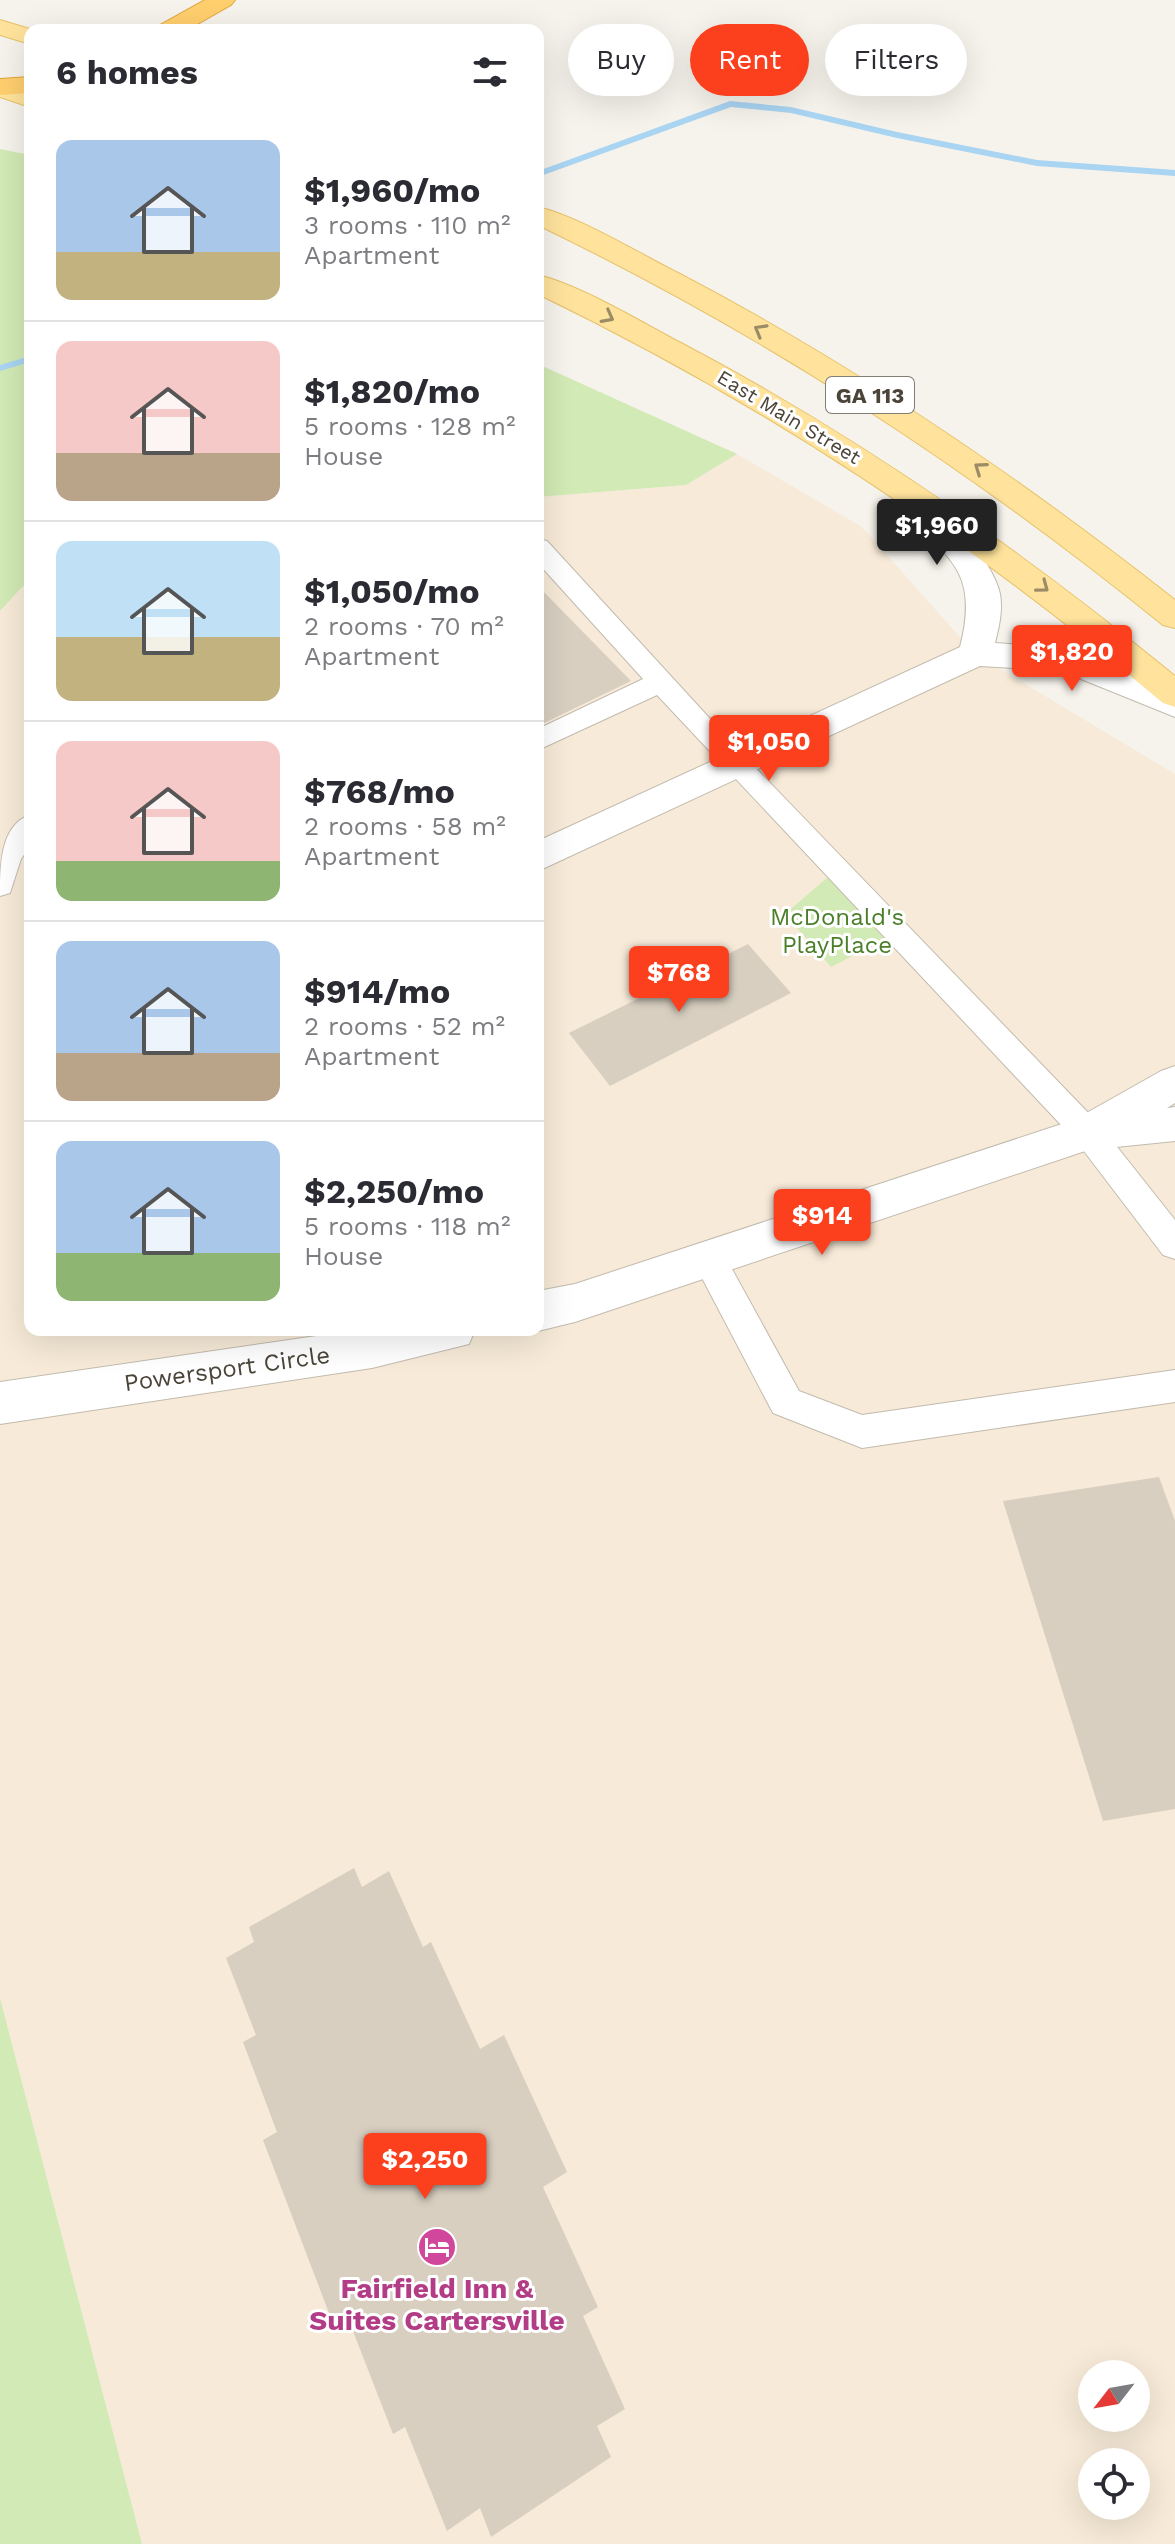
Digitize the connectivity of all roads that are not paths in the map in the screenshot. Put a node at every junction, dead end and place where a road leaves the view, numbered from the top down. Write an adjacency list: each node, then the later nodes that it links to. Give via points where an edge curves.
1 (225, 0): 2 (highway); 3 (highway)
2 (180, 24)
3 (211, 24)
4 (0, 27): 5 (main road)
5 (24, 35)
6 (24, 85): 7 (highway)
7 (0, 87): 8 (main road)
8 (24, 97)
9 (0, 105): 10 (highway)
10 (24, 106)
11 (544, 218): 15 (main road, GA 113, one-way to 11, via 1033,505 889,407 665,276)
12 (544, 286): 13 (main road, East Main Street / GA 113, one-way to 13, via 757,396)
13 (899, 484): 16 (street, via 958,546 982,587 983,619); 18 (main road, East Main Street / GA 113, one-way to 18, via 1048,590)
14 (544, 554): 17 (lane)
15 (1175, 617)
16 (975, 654): 19 (street, via 1083,665); 21 (street)
17 (661, 682): 20 (lane); 21 (lane)
18 (1175, 695)
19 (1175, 705)
20 (544, 737)
21 (736, 765): 23 (street); 27 (lane)
22 (24, 833): 24 (lane, via 7,856)
23 (544, 854)
24 (0, 885)
25 (1175, 1083): 27 (street)
26 (1175, 1124): 27 (street)
27 (1088, 1133): 28 (lane); 29 (street)
28 (1175, 1245)
29 (709, 1259): 30 (street); 33 (lane, via 786,1402 862,1432)
30 (544, 1310)
31 (398, 1336): 32 (street, Powersport Circle)
32 (370, 1339): 34 (street, Powersport Circle)
33 (1175, 1386)
34 (0, 1403)

